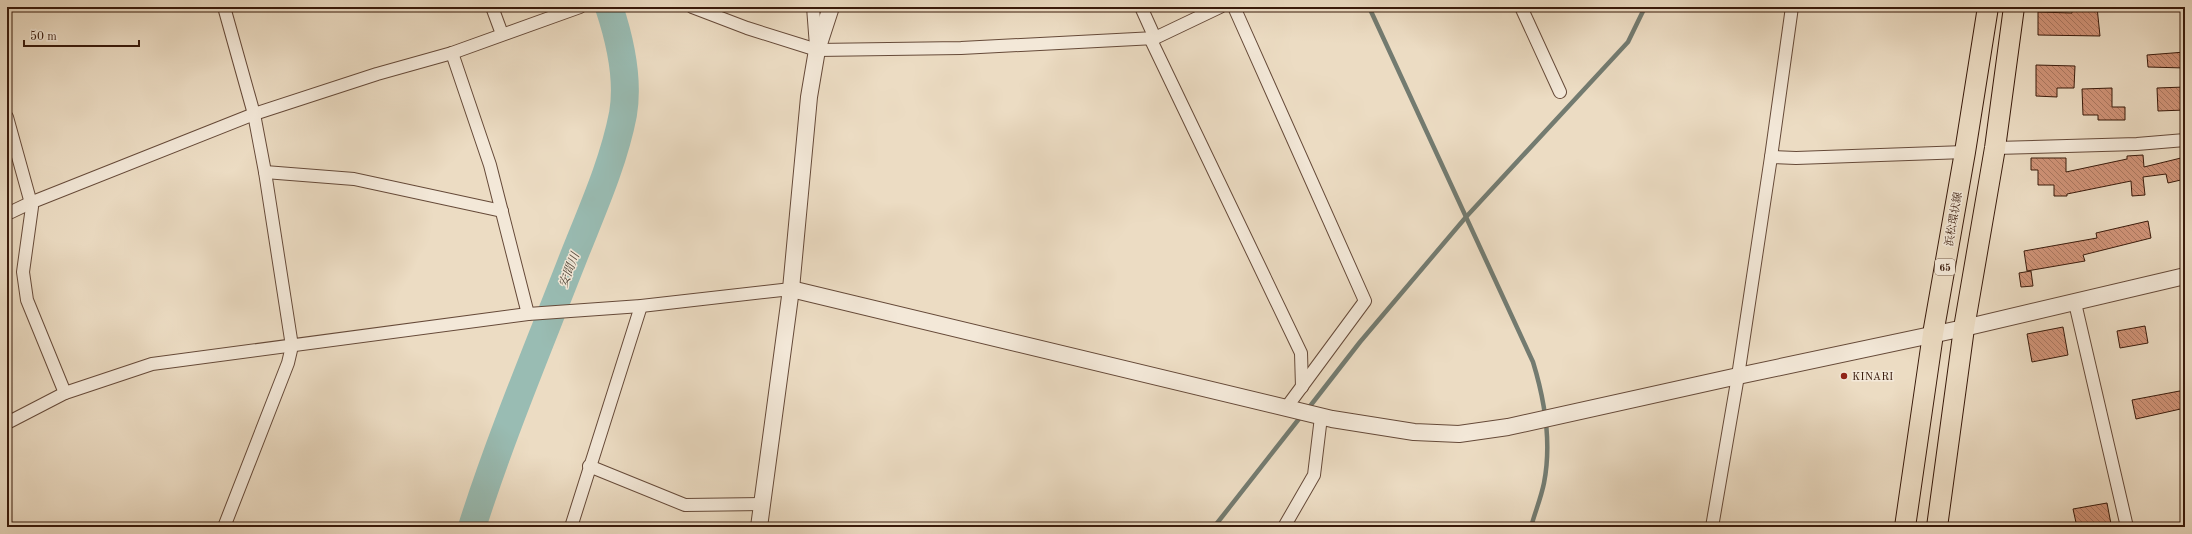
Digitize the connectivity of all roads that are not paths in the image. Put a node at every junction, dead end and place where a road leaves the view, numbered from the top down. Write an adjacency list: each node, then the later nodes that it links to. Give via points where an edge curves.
1 (224, 7): 19 (street)
2 (492, 7): 14 (street)
3 (580, 7): 14 (street)
4 (692, 7): 16 (street)
5 (813, 7): 16 (street)
6 (831, 7): 16 (street)
7 (1141, 7): 15 (street)
8 (1220, 7): 15 (street)
9 (1234, 7): 38 (street, via 1365,301)
10 (1521, 7): 18 (street)
11 (1792, 7): 24 (street)
12 (1988, 7): 23 (main road, 浜松環状線 / 65)
13 (2014, 7): 22 (main road)
14 (502, 34): 17 (street)
15 (1153, 38): 16 (street, via 960,48); 38 (street, via 1301,352)
16 (817, 50): 30 (street, via 809,97)
17 (452, 53): 19 (street, via 377,74); 27 (street, via 490,165)
18 (1560, 92)
19 (254, 114): 25 (street); 26 (street)
20 (7, 117): 26 (street)
21 (2185, 140): 22 (street, via 2138,144)
22 (1995, 148): 34 (main road)
23 (1966, 152): 24 (street); 35 (main road, 浜松環状線 / 65)
24 (1771, 157): 37 (street)
25 (265, 172): 27 (street, via 354,179); 36 (street)
26 (30, 203): 28 (street); 39 (street, via 32,208 23,272 27,300)
27 (502, 211): 33 (street)
28 (7, 214)
29 (2185, 276): 31 (street)
30 (791, 290): 32 (street); 40 (street); 44 (street)
31 (2075, 303): 34 (street); 52 (street)
32 (641, 306): 33 (street); 43 (street)
33 (528, 314): 36 (street)
34 (1964, 328): 35 (street); 51 (main road)
35 (1933, 334): 37 (street); 50 (main road, 浜松環状線 / 65)
36 (292, 346): 39 (street, via 152,364); 45 (street, via 288,363)
37 (1738, 376): 41 (street, via 1556,417 1459,434 1414,432); 49 (street)
38 (1302, 387): 40 (street)
39 (65, 393): 42 (street)
40 (1290, 409): 41 (street)
41 (1318, 416): 48 (street, via 1314,475)
42 (7, 423)
43 (589, 466): 44 (street, via 685,505); 46 (street)
44 (763, 504): 47 (street)
45 (224, 527)
46 (571, 527)
47 (760, 527)
48 (1284, 527)
49 (1712, 527)
50 (1906, 527)
51 (1937, 527)
52 (2127, 527)

